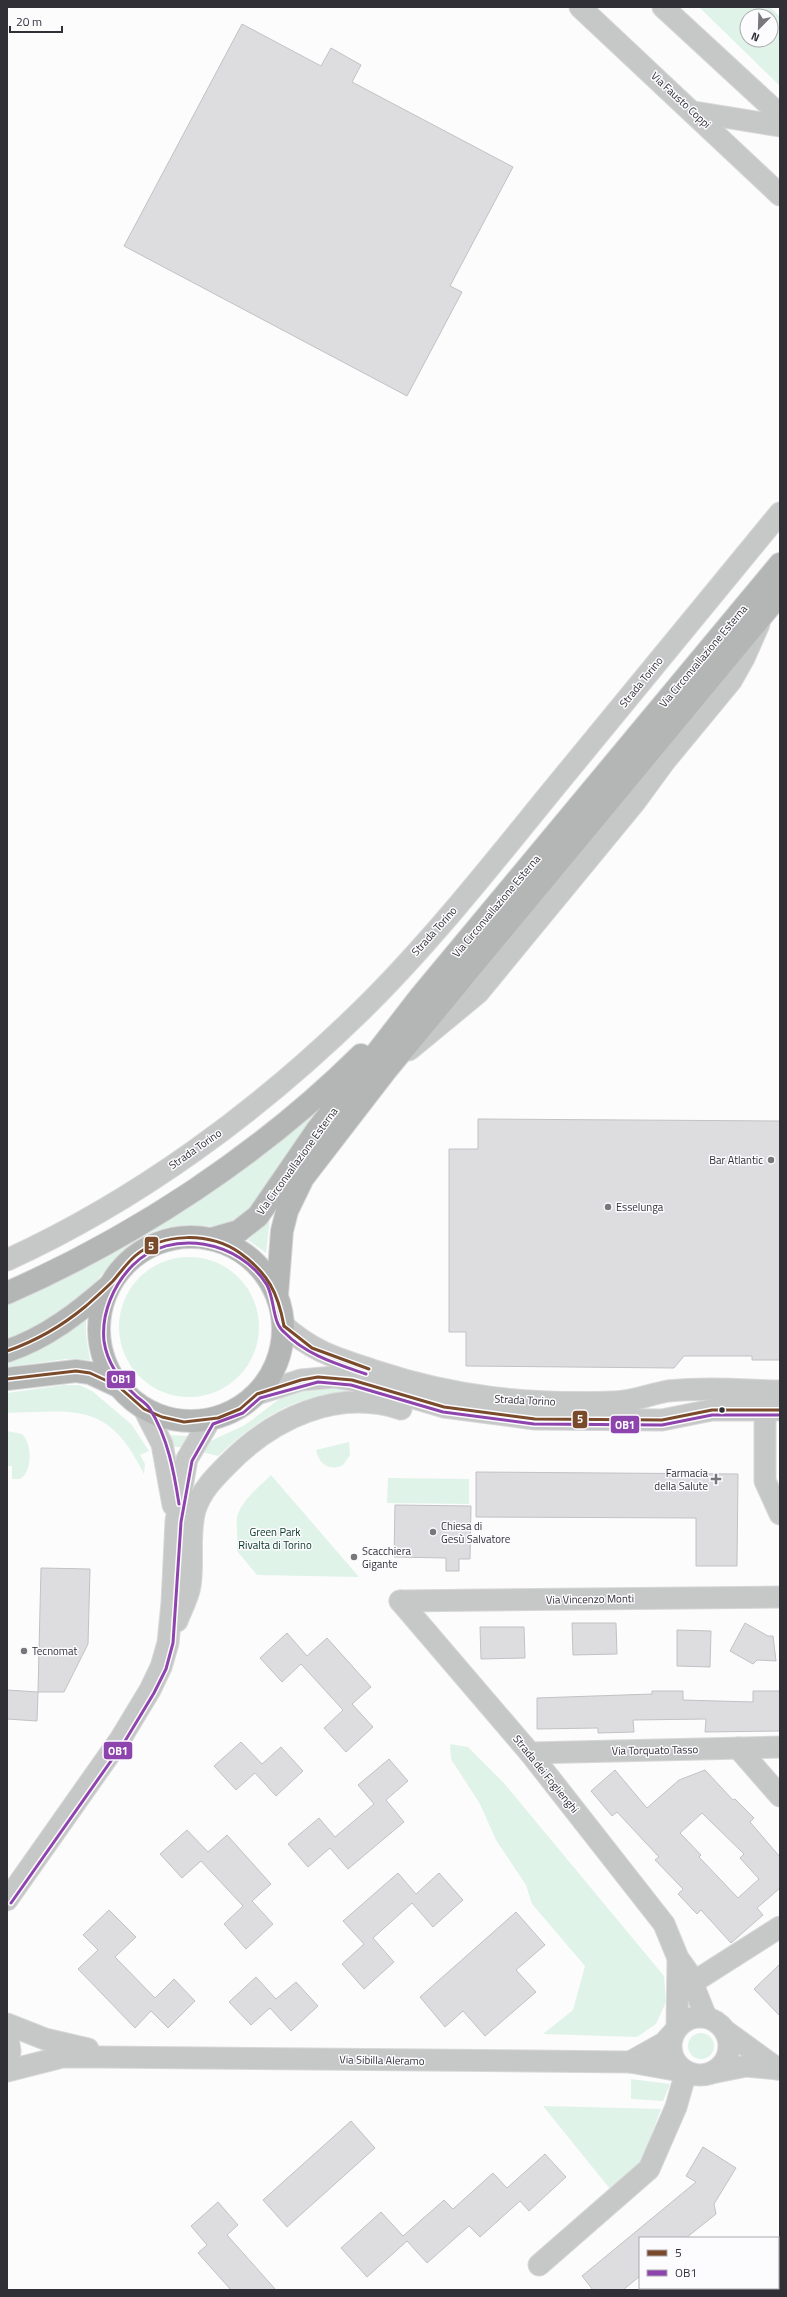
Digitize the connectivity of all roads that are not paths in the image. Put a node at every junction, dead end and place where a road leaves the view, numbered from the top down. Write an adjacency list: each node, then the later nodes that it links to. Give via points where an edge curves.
1 (580, 7): 3 (street, Via Fausto Coppi)
2 (663, 7): 4 (street)
3 (694, 112): 5 (street); 6 (street, Via Fausto Coppi)
4 (780, 115)
5 (780, 126)
6 (780, 195)
7 (780, 514): 12 (street, Strada Torino, via 452,912 364,1008 305,1065 198,1148 120,1199 38,1246)
8 (780, 564): 10 (main road, Via Circonvallazione Esterna)
9 (780, 594): 15 (main road, Via Circonvallazione Esterna, via 387,1069 303,1178 287,1211 282,1231)
10 (420, 997): 11 (main road, Via Circonvallazione Esterna, via 312,1137 258,1216 238,1231); 14 (main road, via 306,1106 214,1176 134,1227 51,1274)
11 (211, 1239): 13 (main road, via 177,1238 157,1244 138,1254 120,1270); 15 (main road, via 245,1254 266,1274)
12 (7, 1260)
13 (110, 1285): 17 (main road, via 42,1337); 19 (main road, via 100,1311 99,1341 106,1366)
14 (7, 1293)
15 (277, 1295): 16 (main road)
16 (284, 1326): 20 (main road, via 278,1362); 21 (street, Strada Torino, via 307,1345 335,1358 430,1387 472,1396 535,1402 615,1402 631,1401 666,1391 686,1390)
17 (7, 1351)
18 (7, 1379): 19 (main road, via 76,1371 90,1373)
19 (118, 1386): 23 (main road)
20 (257, 1394): 22 (street, Strada Torino, via 301,1380 334,1377); 24 (main road, via 240,1409)
21 (773, 1401): 22 (street, Strada Torino, via 662,1420 628,1421 528,1418); 25 (street, via 766,1481)
22 (444, 1407): 29 (street, via 420,1415 382,1403 343,1402 315,1408 292,1417 267,1430 242,1450 206,1487 200,1497 193,1525 190,1587)
23 (144, 1409): 24 (main road, via 162,1417 184,1422); 26 (street, via 162,1444)
24 (210, 1420): 26 (street, via 187,1459)
25 (780, 1514)
26 (176, 1521): 29 (street)
27 (780, 1597): 28 (street, Via Vincenzo Monti)
28 (400, 1601): 32 (street, Strada dei Foglienghi)
29 (168, 1644): 34 (street, via 150,1690 121,1738)
30 (780, 1747): 31 (street, Via Torquato Tasso)
31 (738, 1748): 32 (street, Via Torquato Tasso); 33 (street)
32 (530, 1753): 36 (street, Strada dei Foglienghi, via 664,1924)
33 (780, 1796)
34 (8, 1900)
35 (780, 1927): 37 (street)
36 (678, 1958): 37 (street, Strada dei Foglienghi); 40 (street, Strada dei Foglienghi)
37 (692, 1983): 38 (street, Strada dei Foglienghi)
38 (706, 2017): 40 (street, via 687,2020); 42 (street, via 717,2022)
39 (7, 2024): 43 (street, Via Sibilla Aleramo, via 71,2046)
40 (676, 2030): 44 (street, Via Sibilla Aleramo, via 664,2043); 47 (street, Strada dei Foglienghi, via 671,2045 672,2053)
41 (7, 2032): 46 (street, via 10,2052)
42 (727, 2032): 45 (street); 48 (street, via 728,2054 723,2064)
43 (134, 2058): 44 (street, Via Sibilla Aleramo); 46 (street, Via Sibilla Aleramo, via 62,2057)
44 (630, 2062): 47 (street, Via Sibilla Aleramo)
45 (779, 2070): 48 (street, via 746,2066)
46 (7, 2071)
47 (686, 2072): 48 (street, via 701,2075); 49 (street, via 676,2107 649,2169)
48 (711, 2073)
49 (540, 2265)

